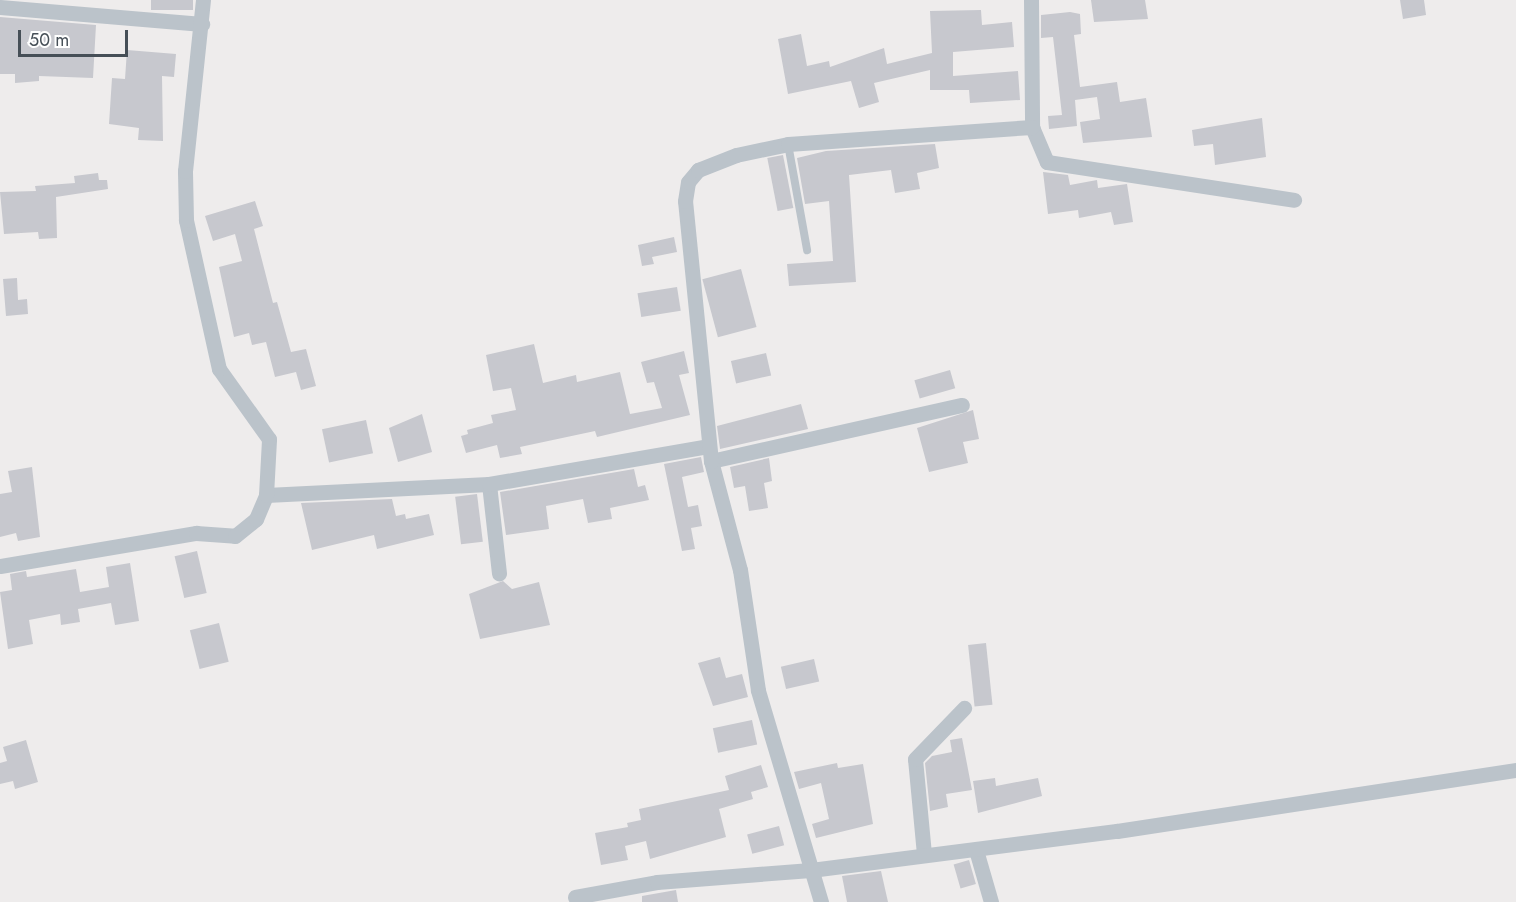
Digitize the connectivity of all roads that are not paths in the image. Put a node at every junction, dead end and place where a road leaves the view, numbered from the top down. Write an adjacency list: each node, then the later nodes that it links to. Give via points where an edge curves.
1 (203, 0): 4 (street)
2 (1031, 0): 5 (street)
3 (0, 7): 4 (street)
4 (202, 24): 12 (street, via 185,171 186,220 219,369 268,439)
5 (1032, 127): 6 (street); 7 (street, via 1042,156 1054,165)
6 (788, 144): 8 (lane); 10 (street, via 736,155 698,170 688,182 685,201)
7 (1294, 200)
8 (807, 250)
9 (962, 405): 10 (street)
10 (709, 454): 11 (street); 19 (street, via 740,570 759,690)
11 (489, 484): 12 (street); 14 (street)
12 (266, 495): 13 (street, via 256,519 235,536 196,532)
13 (0, 566)
14 (499, 573)
15 (964, 708): 18 (street, via 915,759)
16 (1516, 770): 17 (street)
17 (976, 850): 18 (street); 22 (street)
18 (924, 854): 19 (street)
19 (811, 870): 20 (street, via 657,882); 21 (street)
20 (575, 897)
21 (821, 902)
22 (992, 902)

